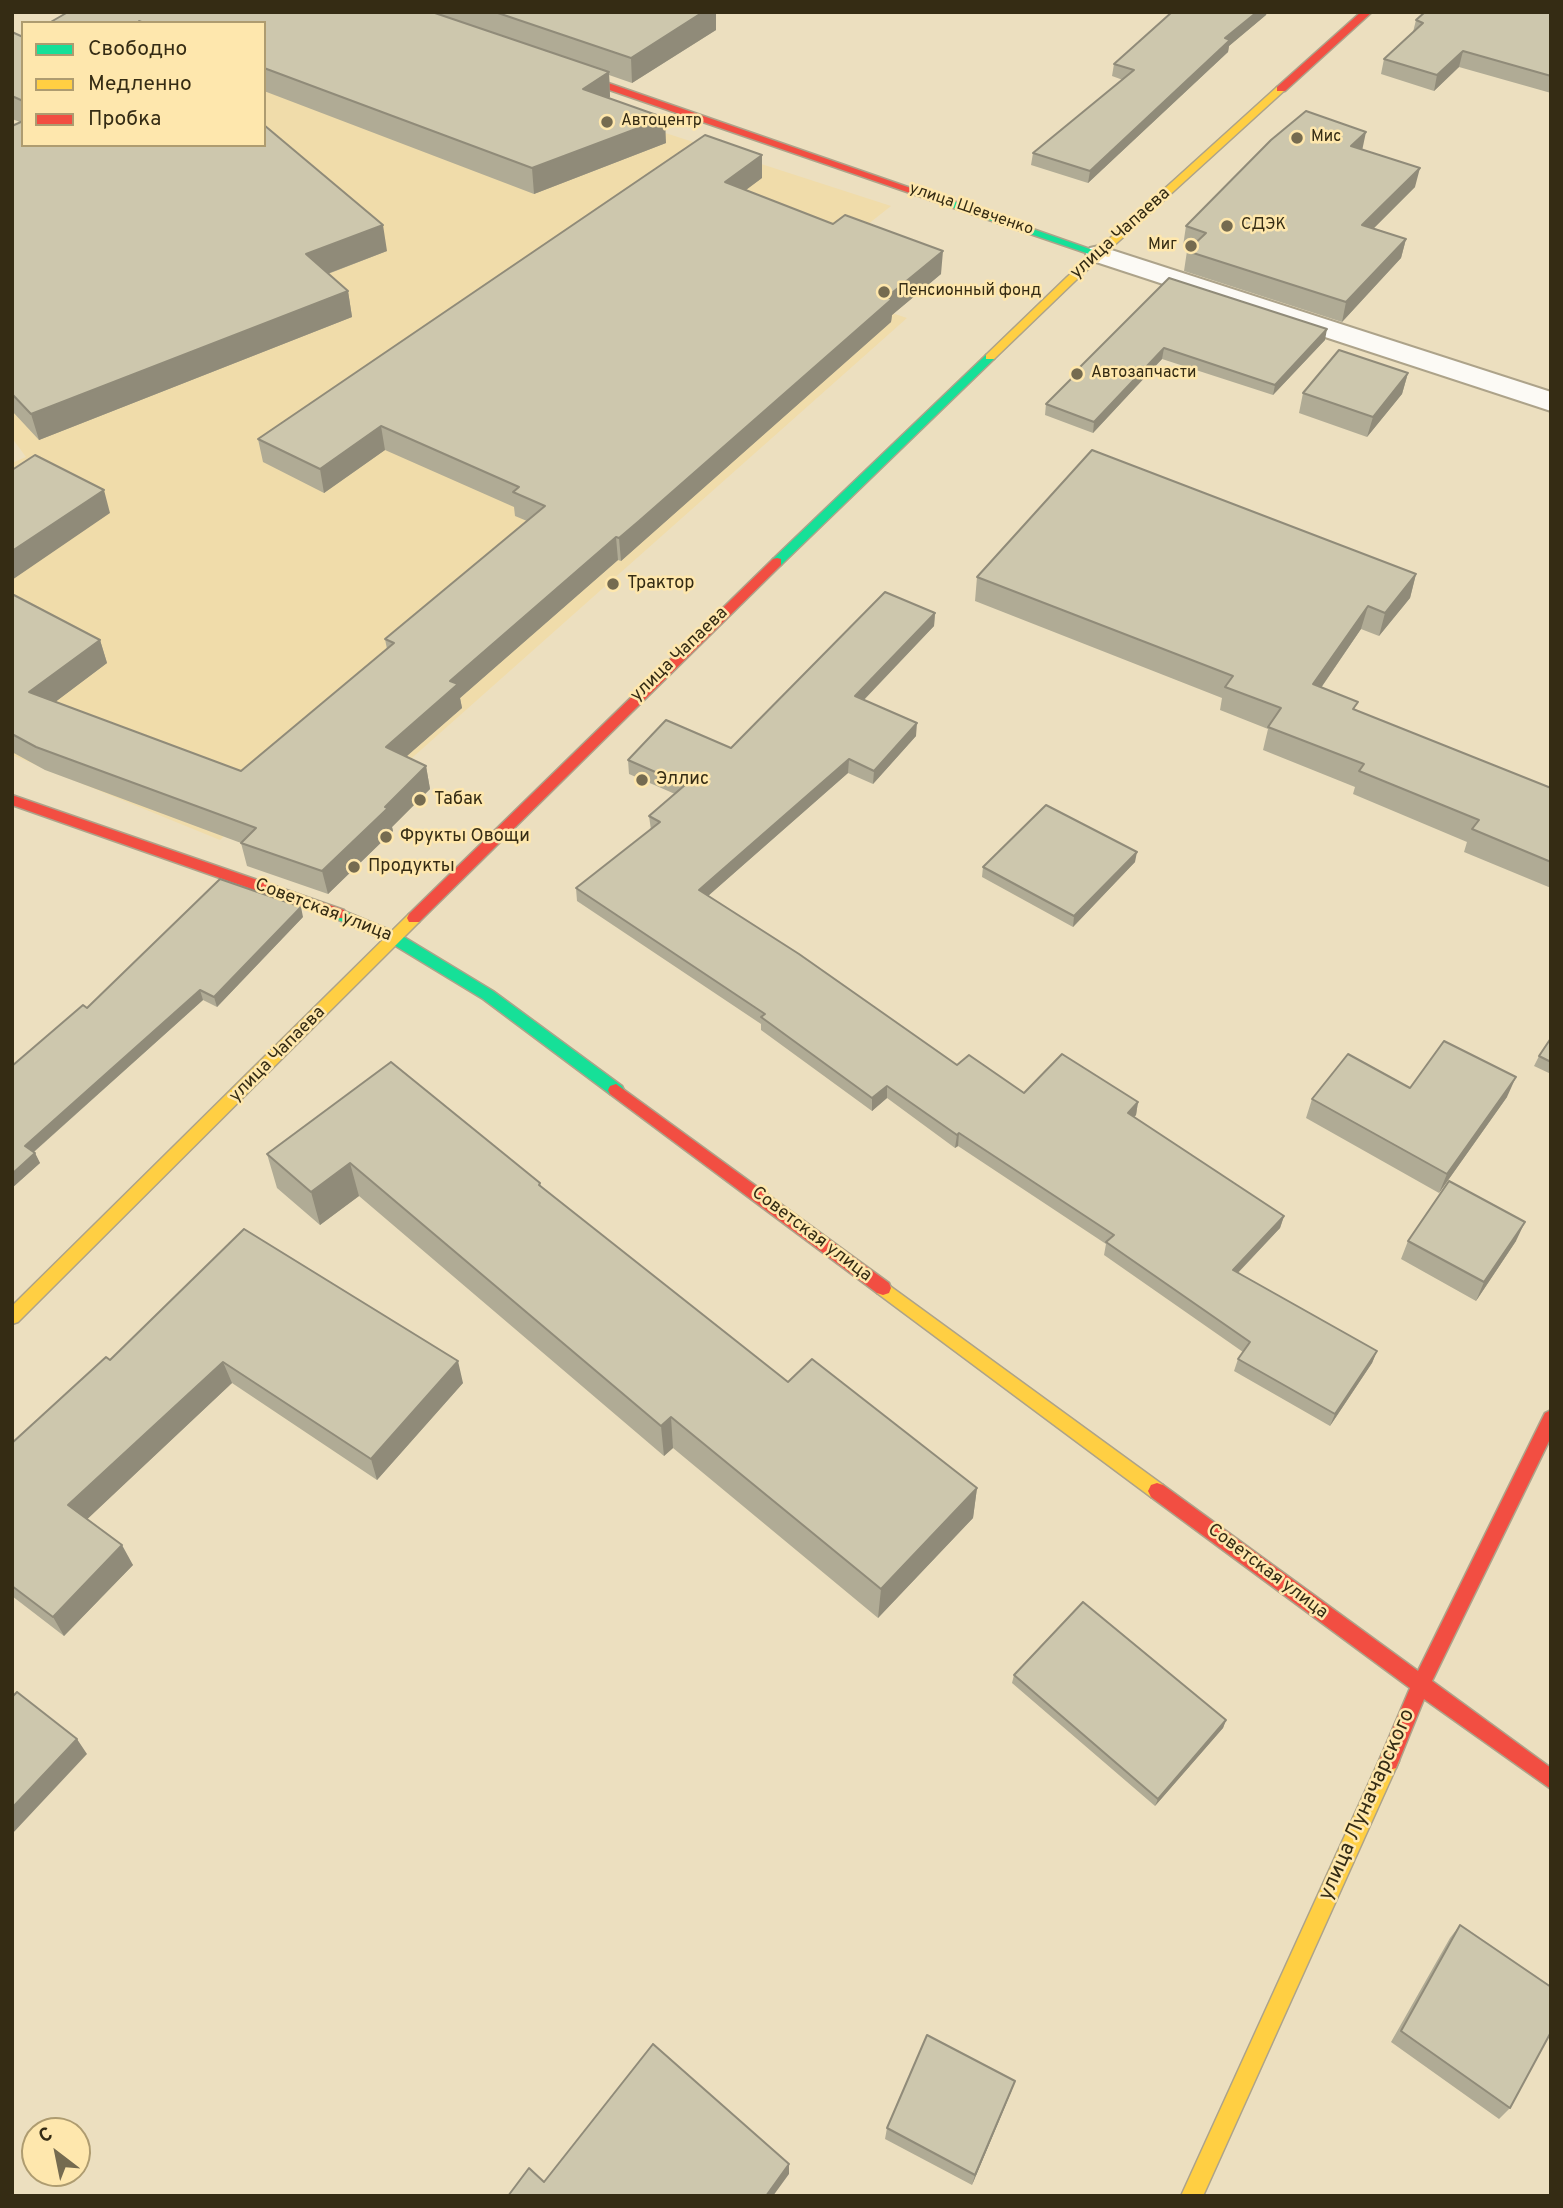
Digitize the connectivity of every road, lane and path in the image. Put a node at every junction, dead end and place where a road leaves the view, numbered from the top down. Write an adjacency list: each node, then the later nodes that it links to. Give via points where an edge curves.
1 (1367, 12): 3 (main road, улица Чапаева)
2 (549, 66): 3 (main road, улица Шевченко)
3 (1099, 254): 4 (street, улица Шевченко); 6 (main road, улица Чапаева, via 670,664)
4 (1551, 402)
5 (12, 800): 6 (main road, Советская улица)
6 (394, 938): 7 (main road, улица Чапаева); 9 (main road, Советская улица, via 488,995)
7 (12, 1317)
8 (1551, 1418): 9 (main road, улица Луначарского)
9 (1420, 1686): 10 (main road, Советская улица); 11 (main road, улица Луначарского)
10 (1551, 1780)
11 (1192, 2196)

